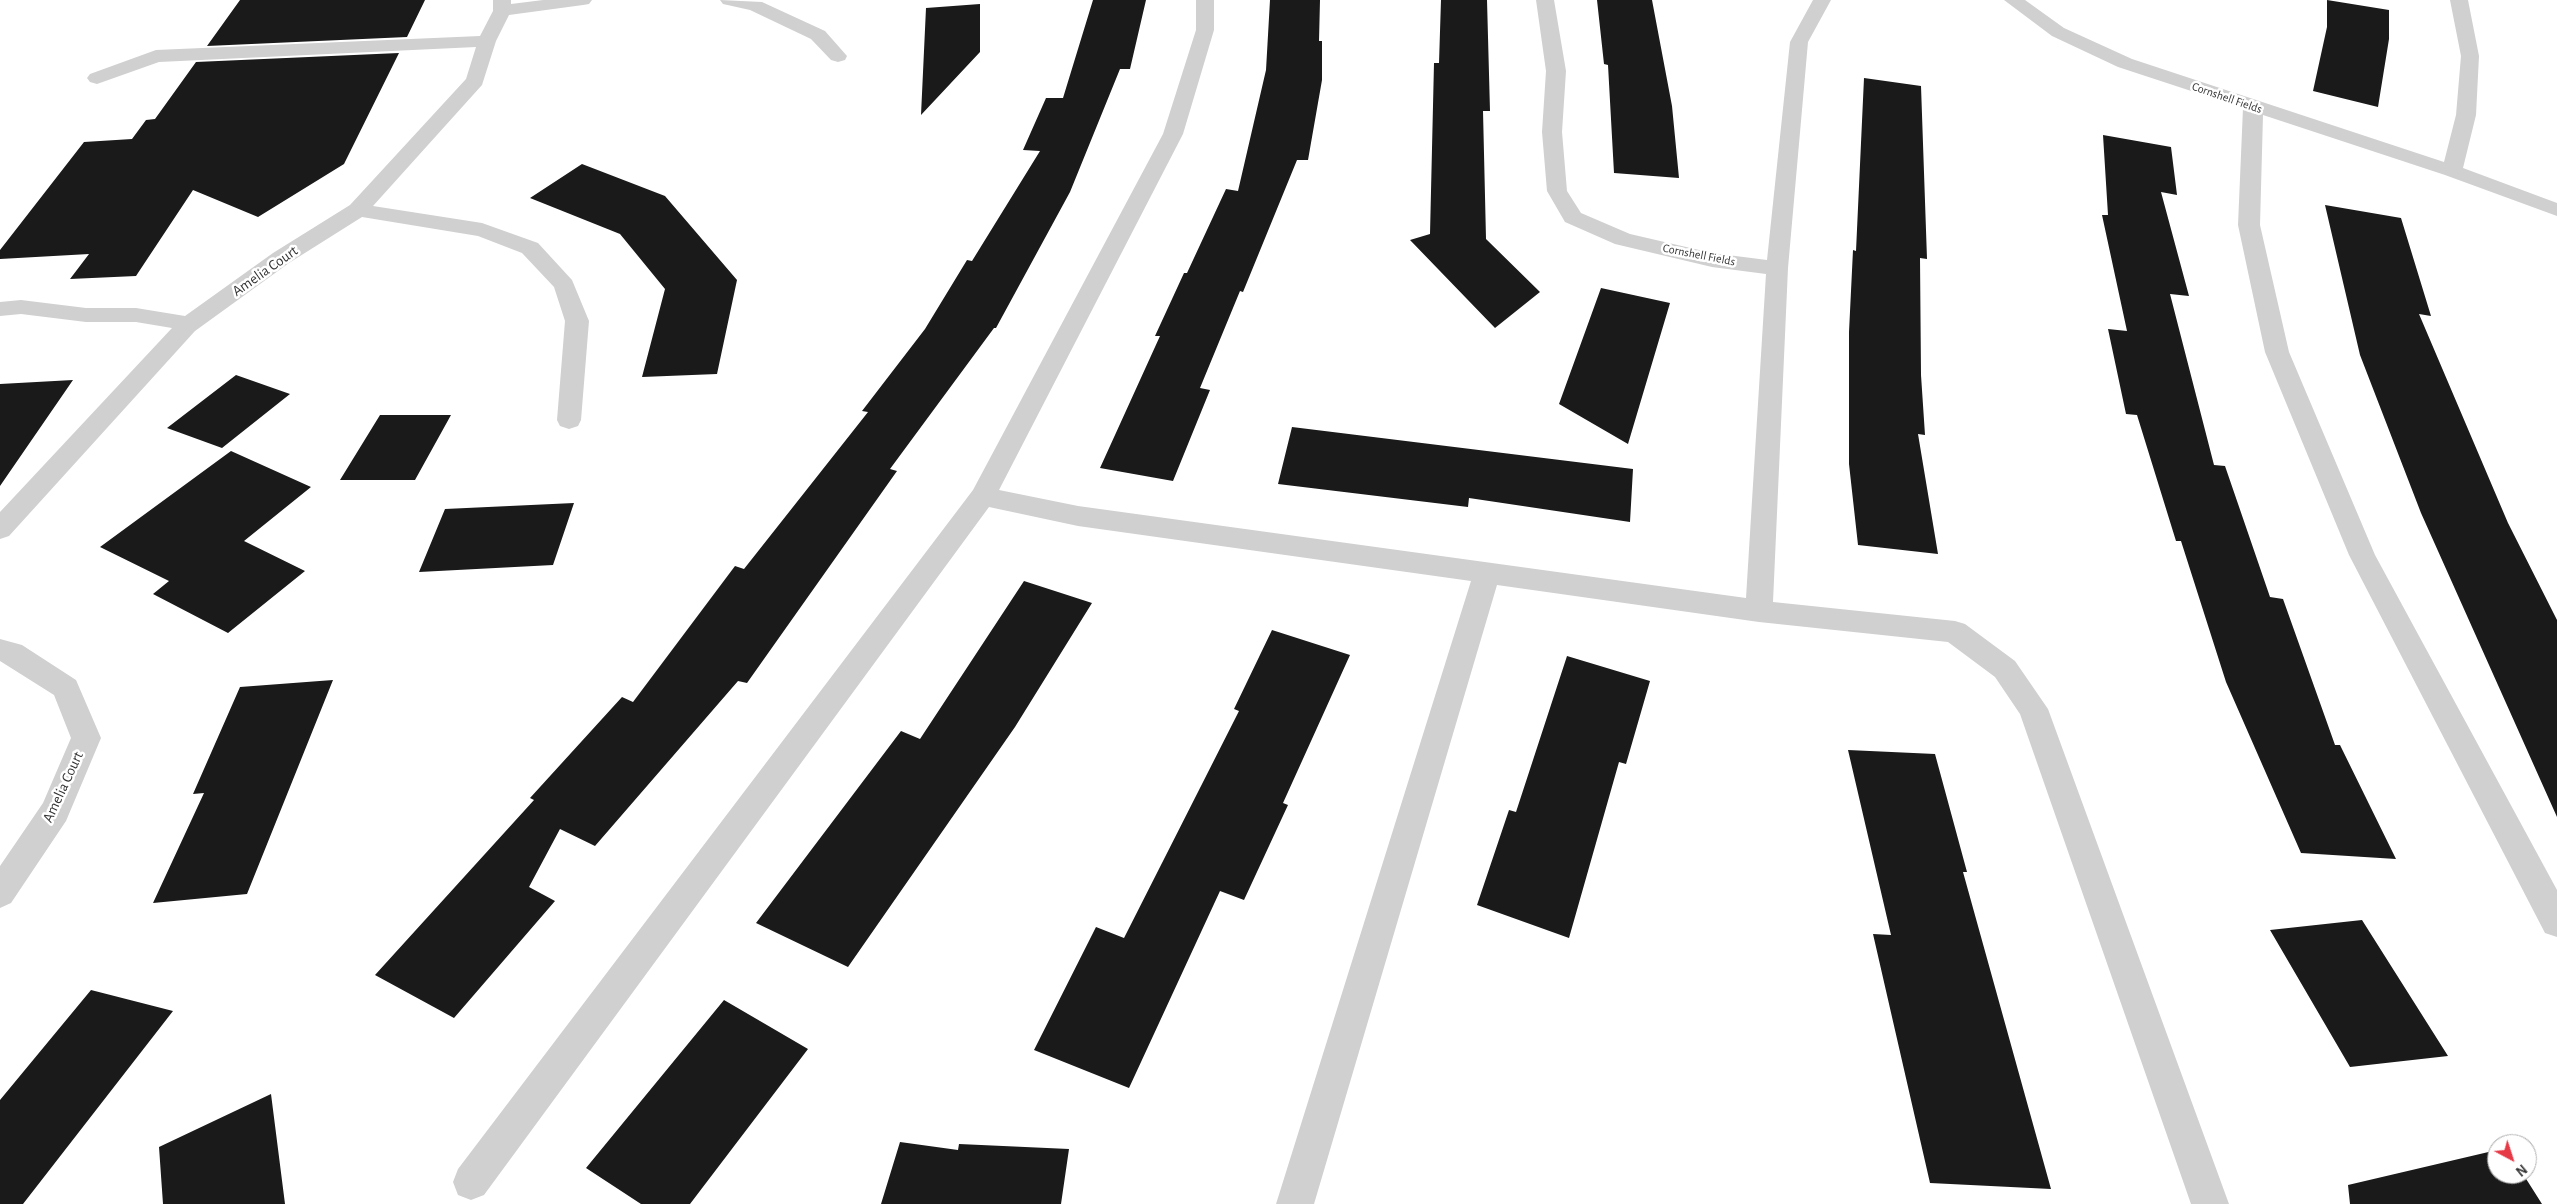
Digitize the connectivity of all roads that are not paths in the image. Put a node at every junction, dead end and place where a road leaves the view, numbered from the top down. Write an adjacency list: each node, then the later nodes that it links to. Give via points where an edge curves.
1 (583, 0): 8 (street)
2 (729, 0): 10 (street, via 756,6 818,35)
3 (1205, 0): 20 (street, via 1205,30 1173,134)
4 (1545, 0): 16 (street, Cornshell Fields, via 1556,71 1552,132 1557,192 1572,217 1623,239 1712,260)
5 (1822, 0): 16 (street, via 1799,42)
6 (2013, 0): 12 (street, Cornshell Fields, via 2058,32 2124,63)
7 (2459, 0): 13 (street, via 2470,56 2466,115)
8 (502, 6): 9 (street, Amelia Court)
9 (487, 41): 11 (street, via 156,56); 14 (street, Amelia Court, via 475,81)
10 (838, 56)
11 (97, 78)
12 (2252, 106): 13 (street, Cornshell Fields); 26 (street, via 2249,225 2277,352 2362,555)
13 (2452, 171): 15 (street, Cornshell Fields)
14 (358, 210): 18 (street, Amelia Court, via 281,258); 19 (street, via 482,230 530,248 564,285 578,321)
15 (2557, 210)
16 (1777, 268): 23 (street)
17 (0, 309): 18 (street, via 21,307 86,315 136,315 173,320)
18 (186, 326): 21 (street, Amelia Court)
19 (569, 420)
20 (983, 496): 22 (street, via 1078,516); 27 (street)
21 (0, 529)
22 (1487, 572): 23 (street); 28 (street)
23 (1759, 611): 29 (street, via 1955,632 2005,669 2033,709)
24 (0, 650): 25 (street, Amelia Court, via 12,653 66,688 86,738 55,812)
25 (0, 893)
26 (2557, 922)
27 (471, 1182)
28 (1295, 1204)
29 (2210, 1204)

